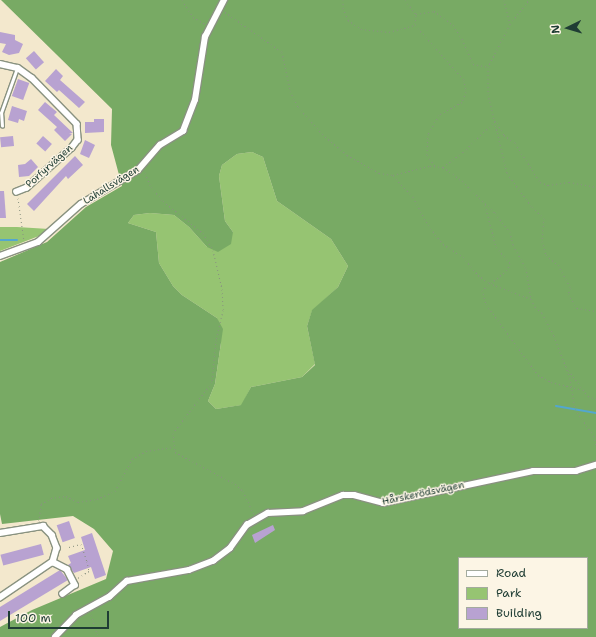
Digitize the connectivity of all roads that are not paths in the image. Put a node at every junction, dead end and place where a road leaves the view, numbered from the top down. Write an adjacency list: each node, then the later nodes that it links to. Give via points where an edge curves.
1 (224, 0): 6 (street, Lahallsvägen, via 209,26 188,122 176,137 160,145 142,167 81,204 43,239 26,248)
2 (0, 64): 3 (street, Porfyrvägen)
3 (18, 68): 4 (lane, via 1,113); 5 (street, Porfyrvägen, via 71,116 77,124 78,140 27,188)
4 (2, 126)
5 (17, 192)
6 (0, 256)
7 (596, 465): 12 (street, Hårskerödsvägen, via 576,471 533,471 383,503 354,495 343,496 304,511 268,513 256,519 213,562 189,570 127,581 89,610 76,616)
8 (0, 533): 9 (street, via 39,526 47,528 55,542 56,555)
9 (53, 562): 10 (street, via 67,569 73,580 74,587); 11 (street)
10 (63, 594)
11 (0, 598)
12 (55, 637)

